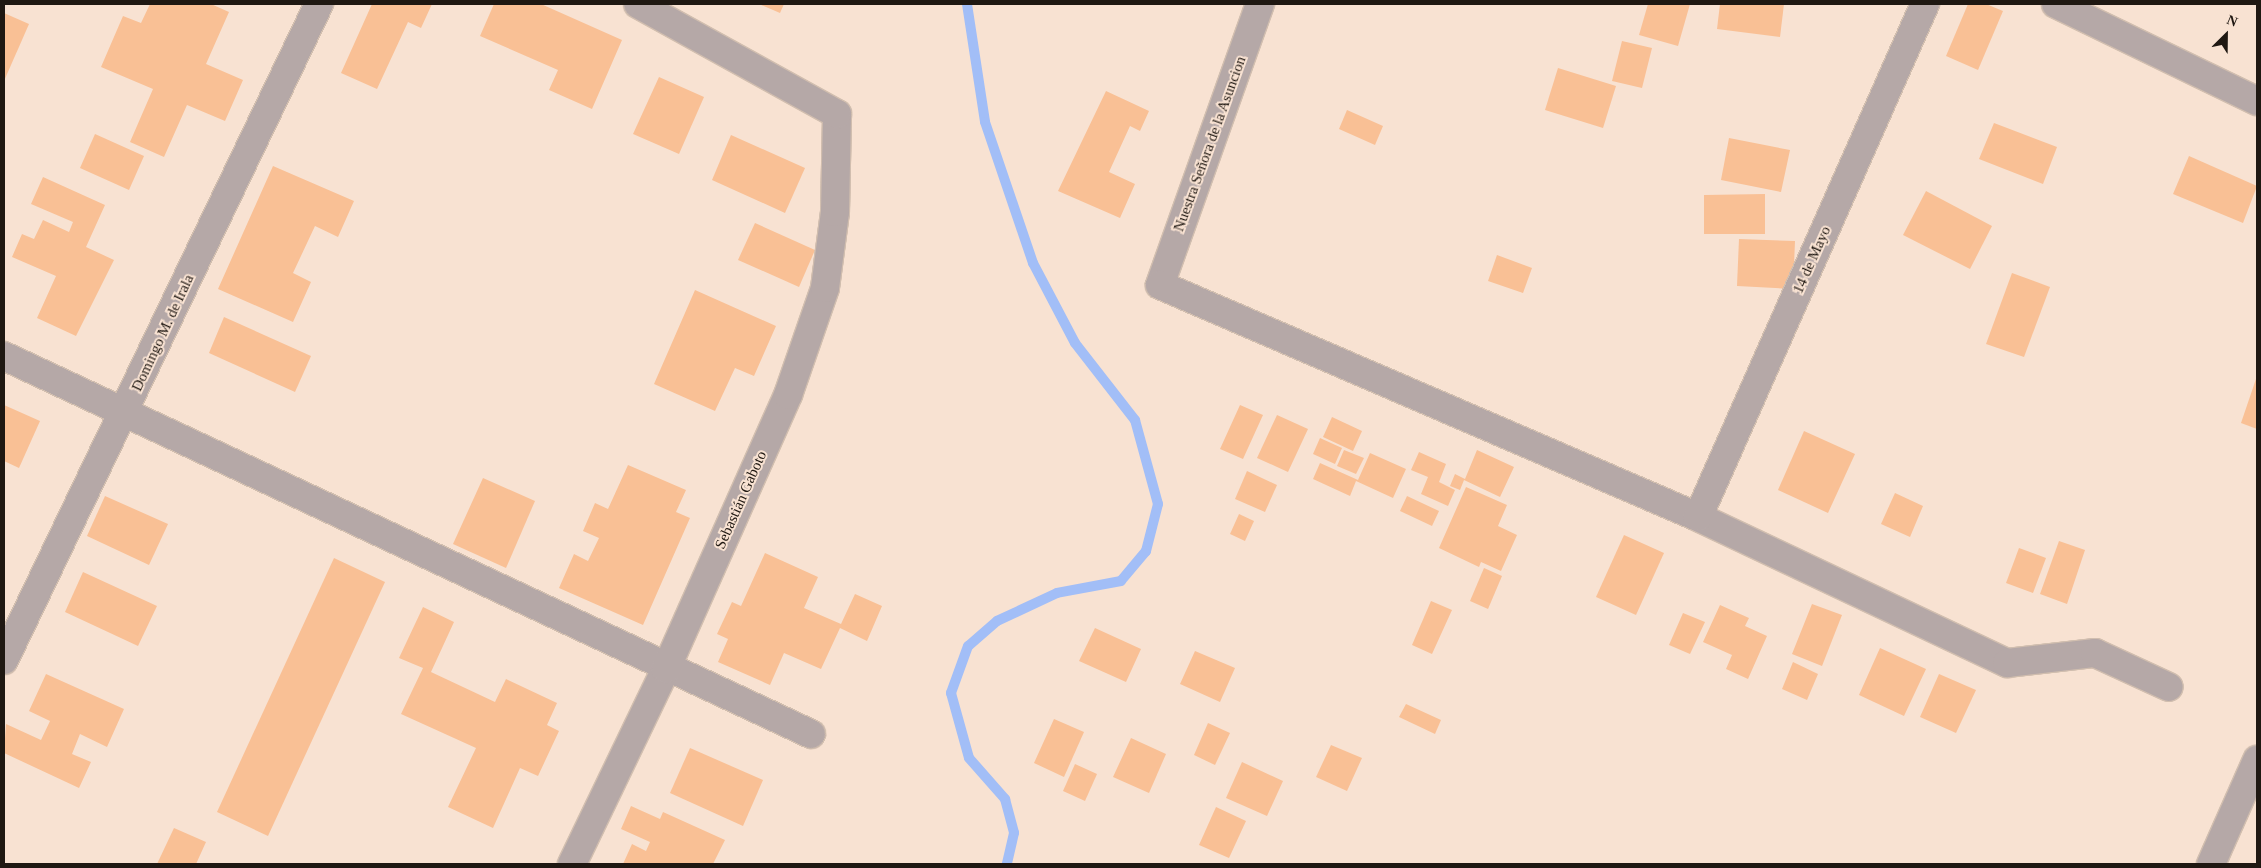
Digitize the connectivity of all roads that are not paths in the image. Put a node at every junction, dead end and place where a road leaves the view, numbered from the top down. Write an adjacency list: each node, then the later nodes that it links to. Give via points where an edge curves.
1 (319, 4): 8 (street, Domingo M. de Irala)
2 (638, 4): 11 (street, Sebastián Gaboto, via 836,114 835,212 825,288 788,395)
3 (1260, 4): 9 (street, Nuestra Señora de la Asuncion, via 1160,285)
4 (1925, 4): 9 (street, 14 de Mayo)
5 (2056, 4): 6 (street)
6 (2257, 101)
7 (4, 356): 8 (street)
8 (125, 414): 10 (street, Domingo M. de Irala); 11 (street)
9 (1698, 517): 12 (street, via 2007,663 2095,653)
10 (4, 660)
11 (666, 669): 13 (street); 15 (street, Sebastián Gaboto)
12 (2169, 686)
13 (811, 734)
14 (2257, 760): 16 (street)
15 (572, 864)
16 (2211, 864)

